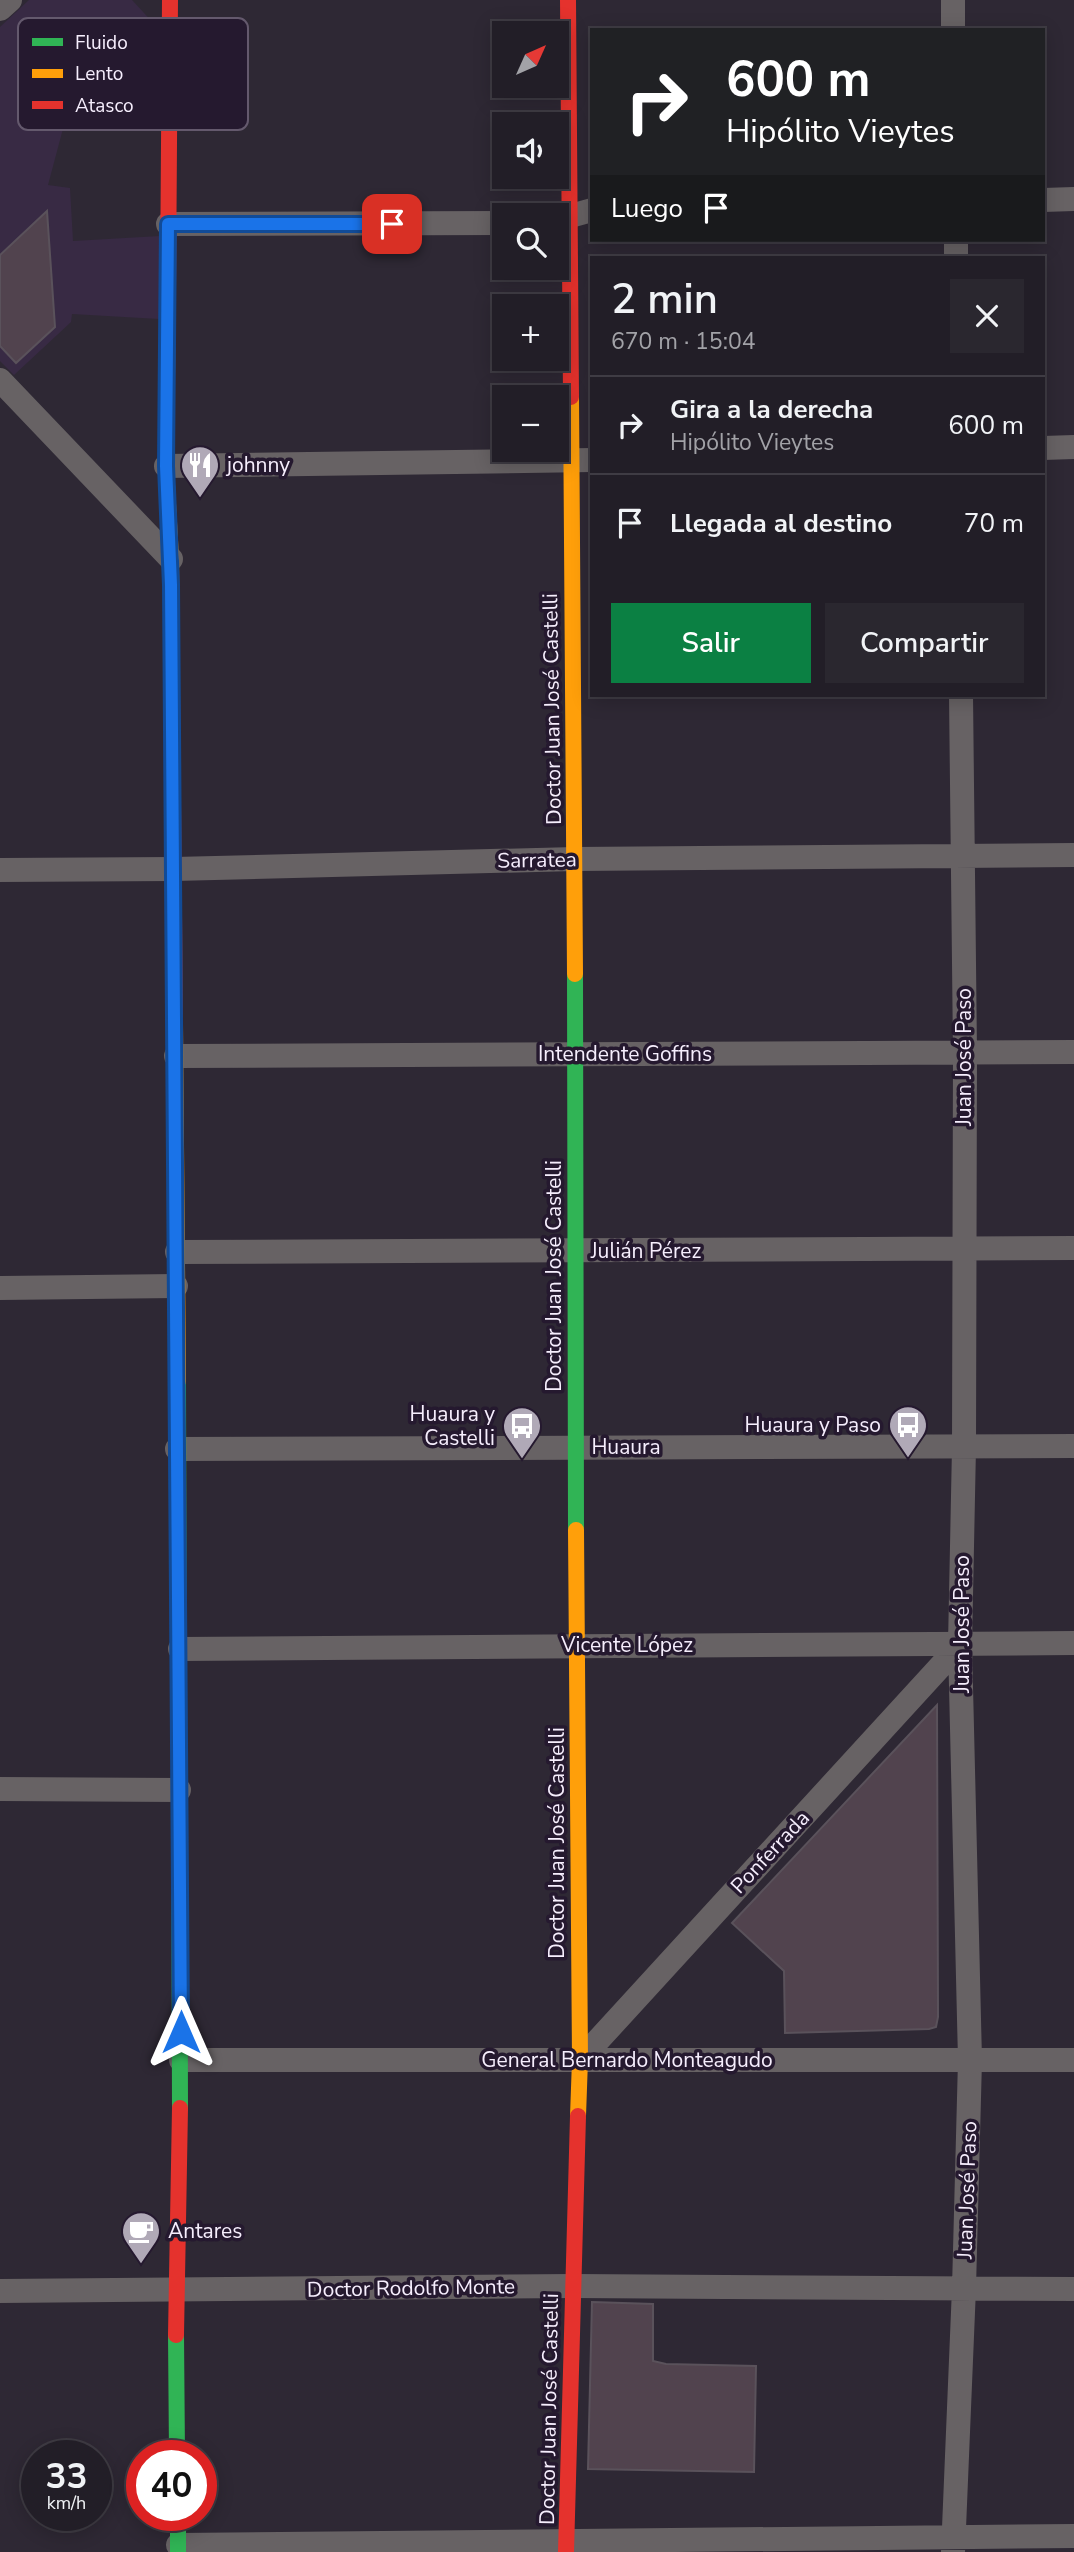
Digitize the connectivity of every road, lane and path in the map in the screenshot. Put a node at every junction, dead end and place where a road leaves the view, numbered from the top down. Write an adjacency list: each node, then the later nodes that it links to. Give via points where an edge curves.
1 (10, 0): 5 (street)
2 (170, 0): 6 (street)
3 (568, 0): 11 (street, Doctor Juan José Castelli)
4 (953, 0): 7 (street)
5 (0, 9)
6 (170, 18)
7 (953, 28)
8 (169, 130): 13 (street)
9 (1074, 199): 10 (street)
10 (1045, 200)
11 (573, 215): 17 (street, Doctor Juan José Castelli)
12 (492, 223): 13 (street)
13 (168, 224): 18 (street)
14 (0, 380): 19 (street)
15 (1074, 447): 16 (street)
16 (1045, 448)
17 (581, 461): 18 (street); 23 (street, Doctor Juan José Castelli)
18 (166, 466): 19 (street)
19 (171, 559): 24 (street)
20 (961, 697): 21 (street, Juan José Paso)
21 (963, 855): 22 (street, Sarratea); 23 (street, Sarratea); 26 (street, Juan José Paso)
22 (1074, 855)
23 (575, 859): 24 (street, Sarratea); 28 (street, Doctor Juan José Castelli)
24 (174, 869): 25 (street, Sarratea); 29 (street)
25 (0, 870)
26 (965, 1052): 27 (street, Intendente Goffins); 28 (street, Intendente Goffins); 31 (street, Juan José Paso)
27 (1074, 1052)
28 (575, 1054): 29 (street, Intendente Goffins); 32 (street, Doctor Juan José Castelli)
29 (176, 1056): 33 (street)
30 (1074, 1248): 31 (street, Julián Pérez)
31 (964, 1249): 32 (street, Julián Pérez); 38 (street, Juan José Paso)
32 (574, 1251): 33 (street, Julián Pérez); 37 (street, Doctor Juan José Castelli)
33 (177, 1252): 34 (street)
34 (176, 1286): 35 (street); 39 (street)
35 (0, 1288)
36 (1074, 1446): 38 (street, Huaura)
37 (575, 1447): 38 (street, Huaura); 39 (street, Huaura); 41 (street, Doctor Juan José Castelli)
38 (964, 1447): 42 (street, Juan José Paso)
39 (177, 1449): 43 (street)
40 (1074, 1643): 42 (street, Vicente López)
41 (576, 1644): 42 (street, Vicente López); 43 (street, Vicente López); 47 (street, Doctor Juan José Castelli)
42 (960, 1645): 47 (street, Ponferrada); 48 (street, Juan José Paso)
43 (180, 1649): 45 (street)
44 (0, 1789): 45 (street)
45 (179, 1790): 46 (street)
46 (181, 2060): 47 (street, General Bernardo Monteagudo); 54 (street)
47 (580, 2060): 48 (street, General Bernardo Monteagudo); 50 (street, Doctor Juan José Castelli)
48 (970, 2060): 49 (street, General Bernardo Monteagudo); 51 (street, Juan José Paso)
49 (1074, 2060)
50 (573, 2286): 51 (street, Doctor Rodolfo Monte); 54 (street, Doctor Rodolfo Monte); 58 (street, Doctor Juan José Castelli)
51 (964, 2288): 52 (street, Doctor Rodolfo Monte); 57 (street, Juan José Paso)
52 (1074, 2289)
53 (0, 2291): 54 (street, Doctor Rodolfo Monte)
54 (177, 2291): 55 (street)
55 (177, 2440)
56 (1074, 2536): 57 (street)
57 (953, 2545): 58 (street)
58 (567, 2546): 59 (street)
59 (178, 2548)

